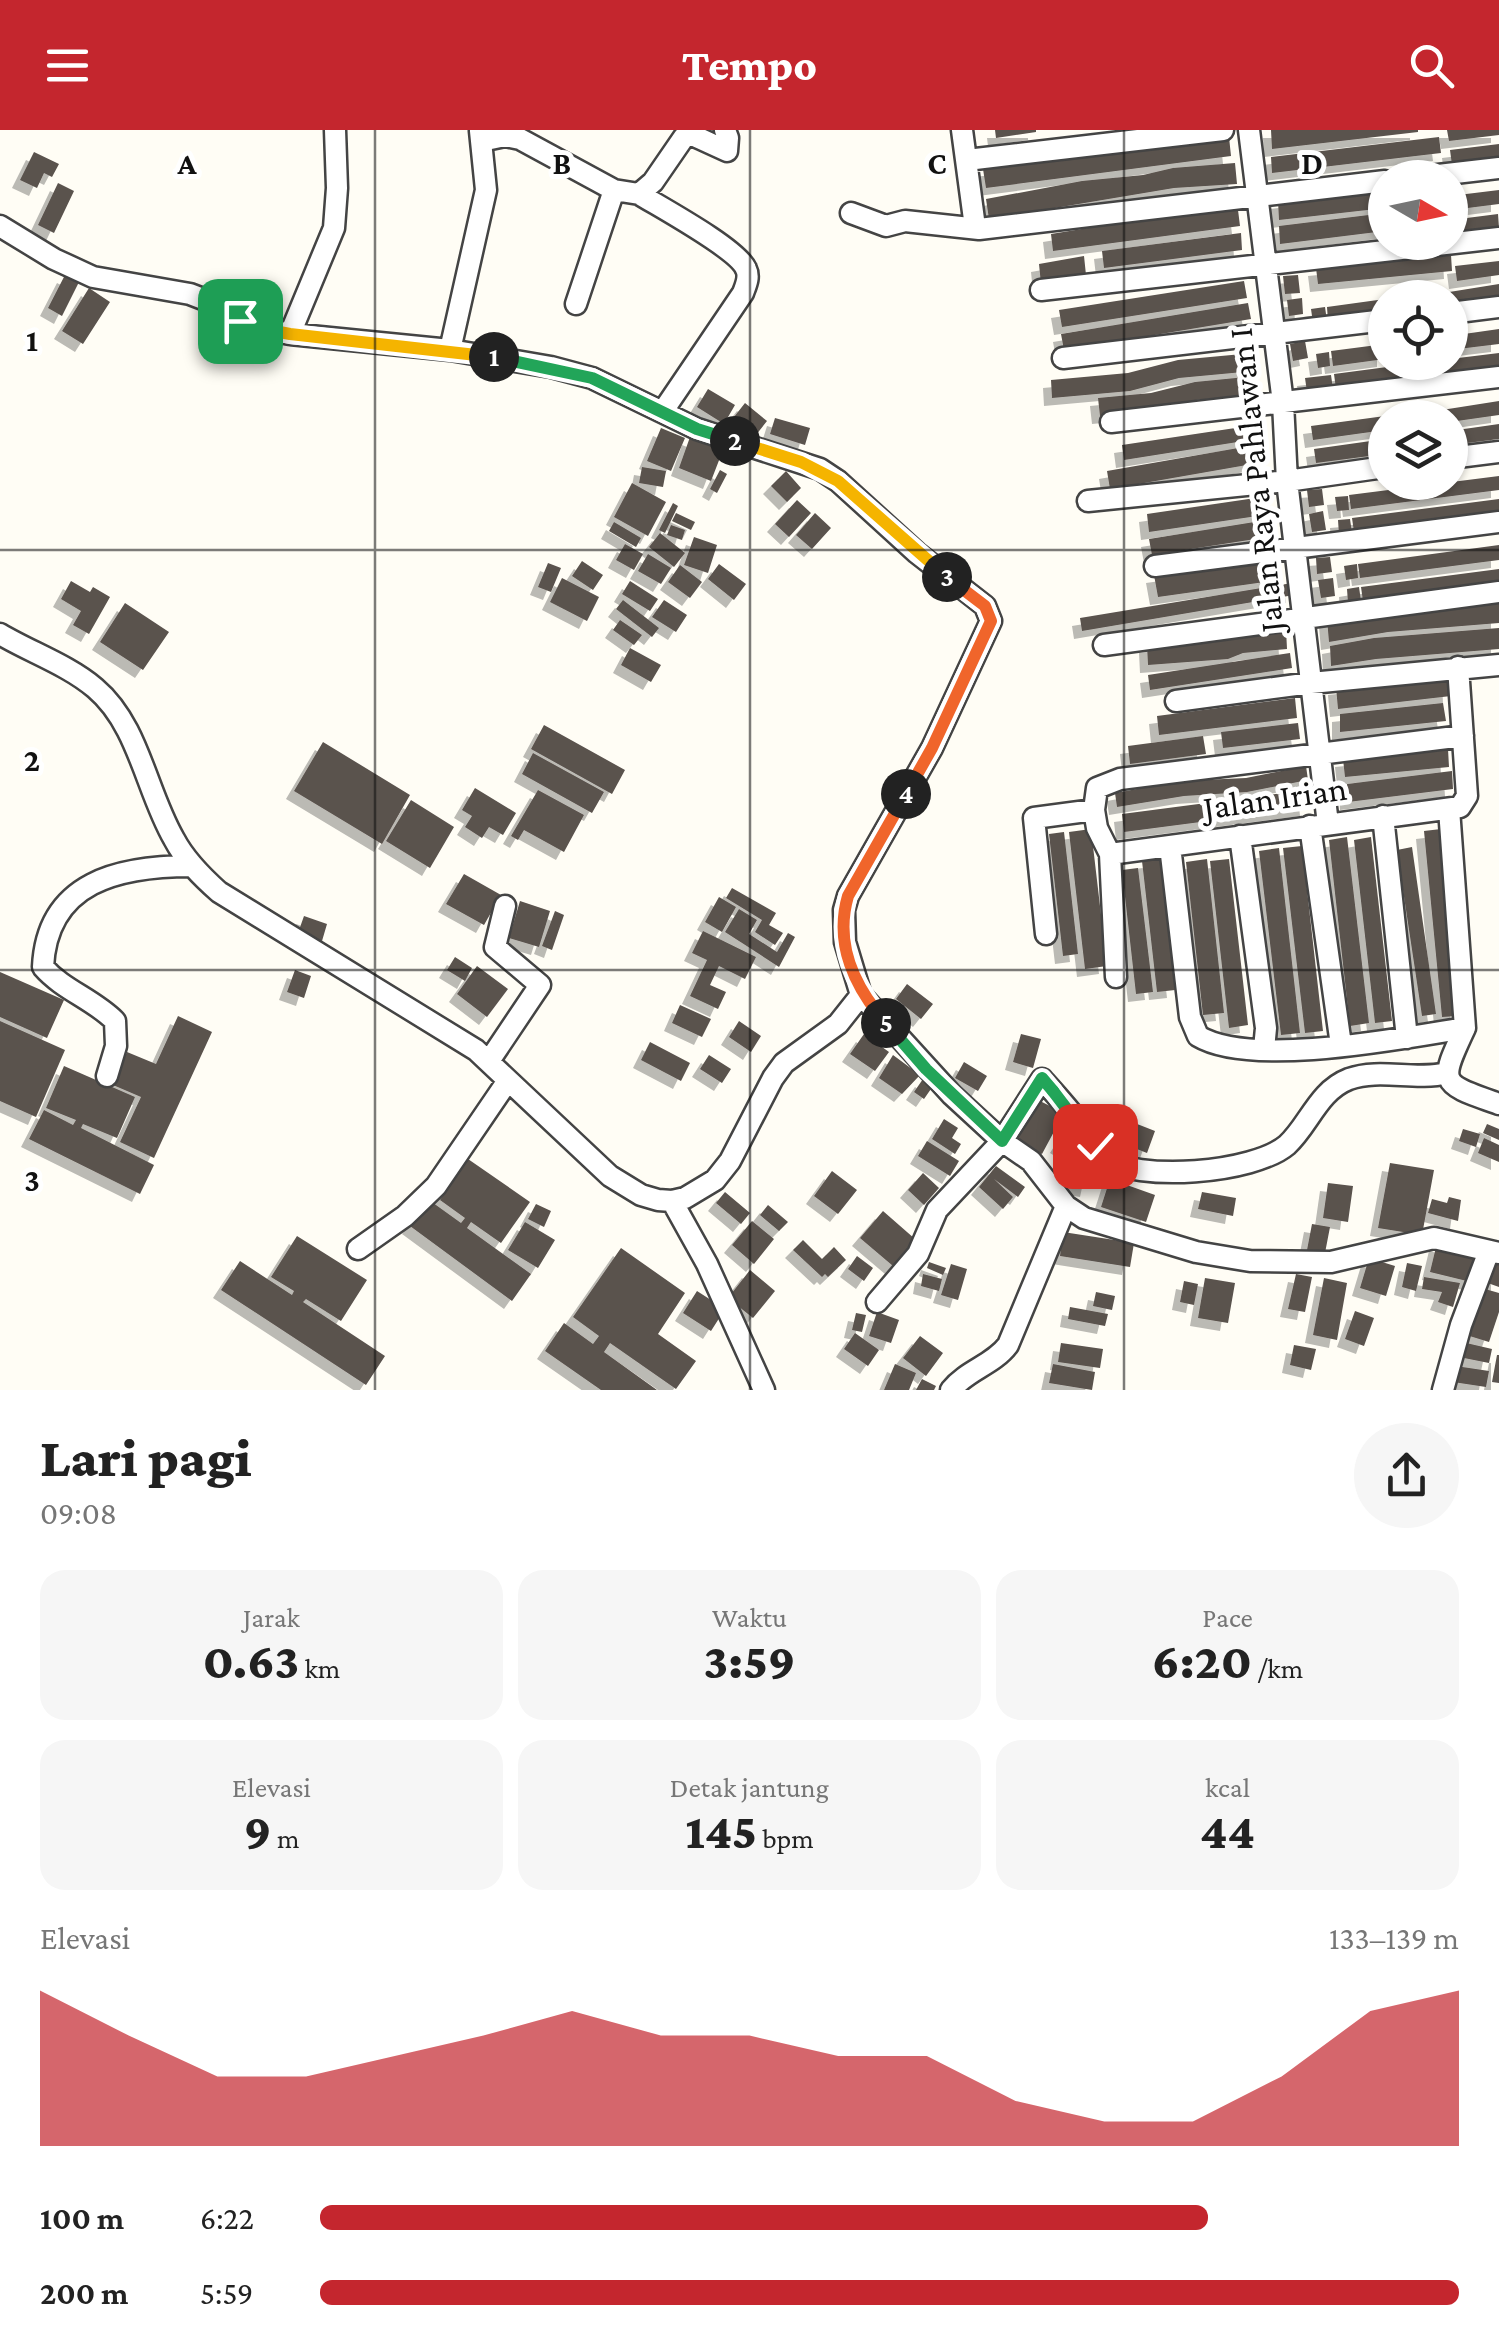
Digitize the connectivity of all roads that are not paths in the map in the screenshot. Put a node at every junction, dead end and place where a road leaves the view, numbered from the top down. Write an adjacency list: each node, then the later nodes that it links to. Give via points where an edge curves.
1 (335, 130): 25 (street, via 334,228)
2 (725, 130): 12 (street, via 727,151 684,137)
3 (962, 130): 7 (street)
4 (1223, 130): 7 (street)
5 (1249, 130): 13 (street, Jalan Raya Pahlawan I)
6 (481, 136): 11 (street, via 520,139); 26 (street, via 486,190)
7 (967, 160): 16 (street)
8 (1499, 168): 9 (street)
9 (1468, 172)
10 (1368, 182): 13 (street)
11 (614, 190): 12 (street); 20 (street)
12 (638, 194): 30 (street, via 721,246 748,274 743,293)
13 (1256, 195): 16 (street); 18 (street, Jalan Raya Pahlawan I)
14 (851, 214): 16 (street, via 886,226 905,221)
15 (0, 226): 25 (street, via 93,277 190,294 246,325)
16 (975, 227)
17 (1499, 238): 18 (street)
18 (1265, 264): 19 (street); 24 (street, Jalan Raya Pahlawan I)
19 (1040, 290)
20 (576, 304)
21 (1499, 307): 22 (street)
22 (1468, 310)
23 (1368, 322): 24 (street)
24 (1273, 333): 27 (street); 29 (street, Jalan Raya Pahlawan I)
25 (290, 334): 26 (street)
26 (450, 350): 30 (street, via 574,373)
27 (1063, 358)
28 (1499, 377): 29 (street)
29 (1283, 403): 31 (street); 35 (street, Jalan Raya Pahlawan I)
30 (662, 412): 61 (street, via 820,469 990,613 989,630 932,748 848,896 845,942)
31 (1111, 422)
32 (1499, 452): 33 (street)
33 (1468, 456)
34 (1368, 470): 35 (street)
35 (1287, 481): 36 (street); 38 (street, Jalan Raya Pahlawan I)
36 (1088, 501)
37 (1499, 522): 38 (street)
38 (1296, 550): 39 (street); 41 (street, Jalan Raya Pahlawan I)
39 (1155, 566)
40 (1499, 592): 41 (street)
41 (1303, 616): 43 (street); 46 (street, Jalan Raya Pahlawan I)
42 (0, 634): 57 (street, via 94,687 111,706)
43 (1104, 645)
44 (1499, 665): 45 (street)
45 (1458, 668): 46 (street); 48 (street)
46 (1311, 683): 47 (street); 49 (street, Jalan Raya Pahlawan I)
47 (1176, 700)
48 (1463, 736): 49 (street); 50 (street, via 1467,796)
49 (1319, 752): 51 (street, via 1106,782 1097,788); 53 (street, Jalan Raya Pahlawan I)
50 (1449, 809): 52 (street, Jalan Irian); 62 (street)
51 (1094, 810): 56 (street); 59 (street, via 1033,820)
52 (1382, 816): 53 (street, Jalan Irian); 63 (street)
53 (1319, 825): 54 (street, Jalan Irian); 64 (street, Jalan Raya Pahlawan I)
54 (1240, 836): 55 (street, Jalan Irian); 65 (street)
55 (1170, 846): 56 (street, Jalan Irian); 65 (street, via 1192,1028 1224,1048)
56 (1110, 854): 60 (street)
57 (192, 866): 66 (street, via 219,892); 68 (street, via 146,866 112,876 76,895 49,929 43,967 115,1020)
58 (505, 906): 66 (street, via 495,947 540,985)
59 (1046, 934)
60 (1116, 976)
61 (861, 995): 71 (street); 72 (street, via 838,1024 784,1063 715,1180)
62 (1465, 1019): 63 (street); 67 (street)
63 (1406, 1038): 64 (street)
64 (1340, 1046): 65 (street)
65 (1264, 1049)
66 (489, 1060): 69 (street)
67 (1447, 1073): 70 (street, via 1454,1085); 71 (street, via 1377,1074 1344,1082 1326,1094 1286,1145 1202,1173 1107,1160 1042,1078)
68 (107, 1076)
69 (507, 1082): 72 (street, via 624,1186); 74 (street, via 436,1186)
70 (1499, 1104)
71 (1002, 1141): 73 (street, via 1037,1167); 76 (street, via 937,1210 918,1254)
72 (672, 1202): 77 (street)
73 (1066, 1206): 75 (street, via 1137,1235 1250,1261 1331,1262 1434,1238); 78 (street, via 1008,1345)
74 (358, 1249)
75 (1494, 1252): 79 (street, via 1462,1324)
76 (877, 1302)
77 (764, 1390)
78 (951, 1390)
79 (1443, 1390)

